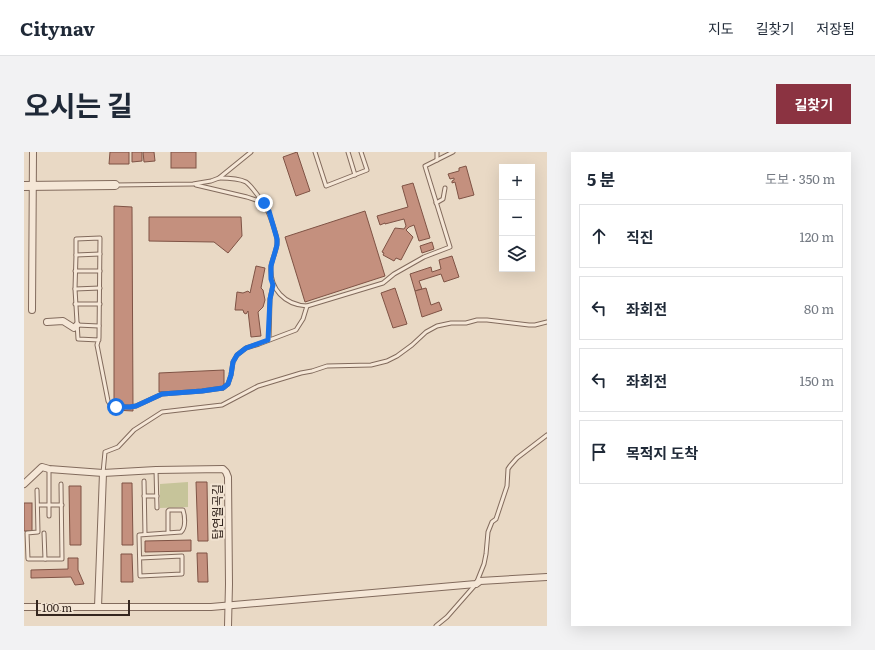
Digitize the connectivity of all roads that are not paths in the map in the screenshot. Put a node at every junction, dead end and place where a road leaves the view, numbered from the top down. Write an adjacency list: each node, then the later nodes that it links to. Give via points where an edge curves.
1 (34, 152): 14 (street)
2 (251, 152): 10 (lane)
3 (315, 152): 9 (lane, via 326,186)
4 (348, 152): 9 (lane)
5 (361, 152): 9 (lane, via 367,170)
6 (437, 152): 8 (lane)
7 (453, 152): 8 (lane)
8 (437, 160): 19 (lane, via 425,166)
9 (355, 175)
10 (219, 178): 11 (lane); 16 (lane, via 244,181)
11 (193, 184): 12 (lane); 17 (lane)
12 (115, 185): 14 (street)
13 (24, 186): 14 (street)
14 (34, 186): 30 (street)
15 (446, 188): 19 (lane, via 443,199)
16 (254, 190): 17 (lane); 18 (lane)
17 (249, 198): 18 (lane)
18 (264, 203): 24 (lane, via 277,239 271,266)
19 (436, 203): 29 (lane, via 450,248 424,257 383,283)
20 (100, 254): 21 (lane); 21 (lane, via 100,238 76,239); 23 (lane)
21 (76, 255): 22 (lane)
22 (75, 271): 23 (lane); 26 (lane)
23 (100, 271): 25 (lane)
24 (273, 285): 29 (lane, via 285,299 299,306); 36 (lane)
25 (100, 288): 26 (lane); 28 (lane)
26 (75, 289): 27 (lane)
27 (75, 304): 28 (lane); 33 (lane)
28 (100, 304): 34 (lane)
29 (307, 306): 36 (lane, via 296,330)
30 (32, 310)
31 (47, 322): 33 (street, via 63,321 74,328)
32 (547, 322): 40 (lane, via 529,325 476,320 437,326 387,361 371,365 327,366 258,386 222,404 162,412 134,430 118,447 105,452)
33 (77, 325): 34 (lane); 35 (lane, via 78,339)
34 (100, 326): 35 (lane)
35 (99, 340): 36 (lane, via 97,344 108,401 111,406 130,407 162,394 223,388 228,384 237,355 246,348)
36 (268, 340)
37 (547, 435): 58 (lane, via 517,458 508,469 507,486 496,519 488,532 484,564)
38 (49, 470): 40 (street, 탑연월곡길); 42 (street, via 42,467); 48 (lane)
39 (156, 470): 40 (street, 탑연월곡길); 46 (lane); 59 (street, 탑연월곡길, via 224,469 226,472)
40 (103, 473): 61 (street)
41 (144, 481): 45 (lane)
42 (24, 484)
43 (61, 484): 49 (lane)
44 (37, 490): 47 (lane)
45 (144, 496): 46 (lane); 54 (lane)
46 (157, 496): 50 (lane)
47 (38, 505): 48 (lane); 56 (lane, via 38,532 27,533 28,559)
48 (49, 505): 49 (lane); 51 (lane)
49 (62, 505): 56 (lane, via 62,558)
50 (157, 508)
51 (49, 516)
52 (44, 533): 56 (lane)
53 (168, 533): 53 (lane, via 183,532 183,510 168,511); 54 (lane)
54 (145, 534): 55 (lane, via 140,535)
55 (140, 558): 55 (lane, via 140,576 182,574 182,556)
56 (45, 559)
57 (547, 577): 58 (street, via 480,581)
58 (476, 584): 59 (street); 63 (lane)
59 (229, 605): 61 (street); 62 (street, 탑연월곡길)
60 (24, 607): 61 (street)
61 (98, 607)
62 (228, 626)
63 (436, 626)

